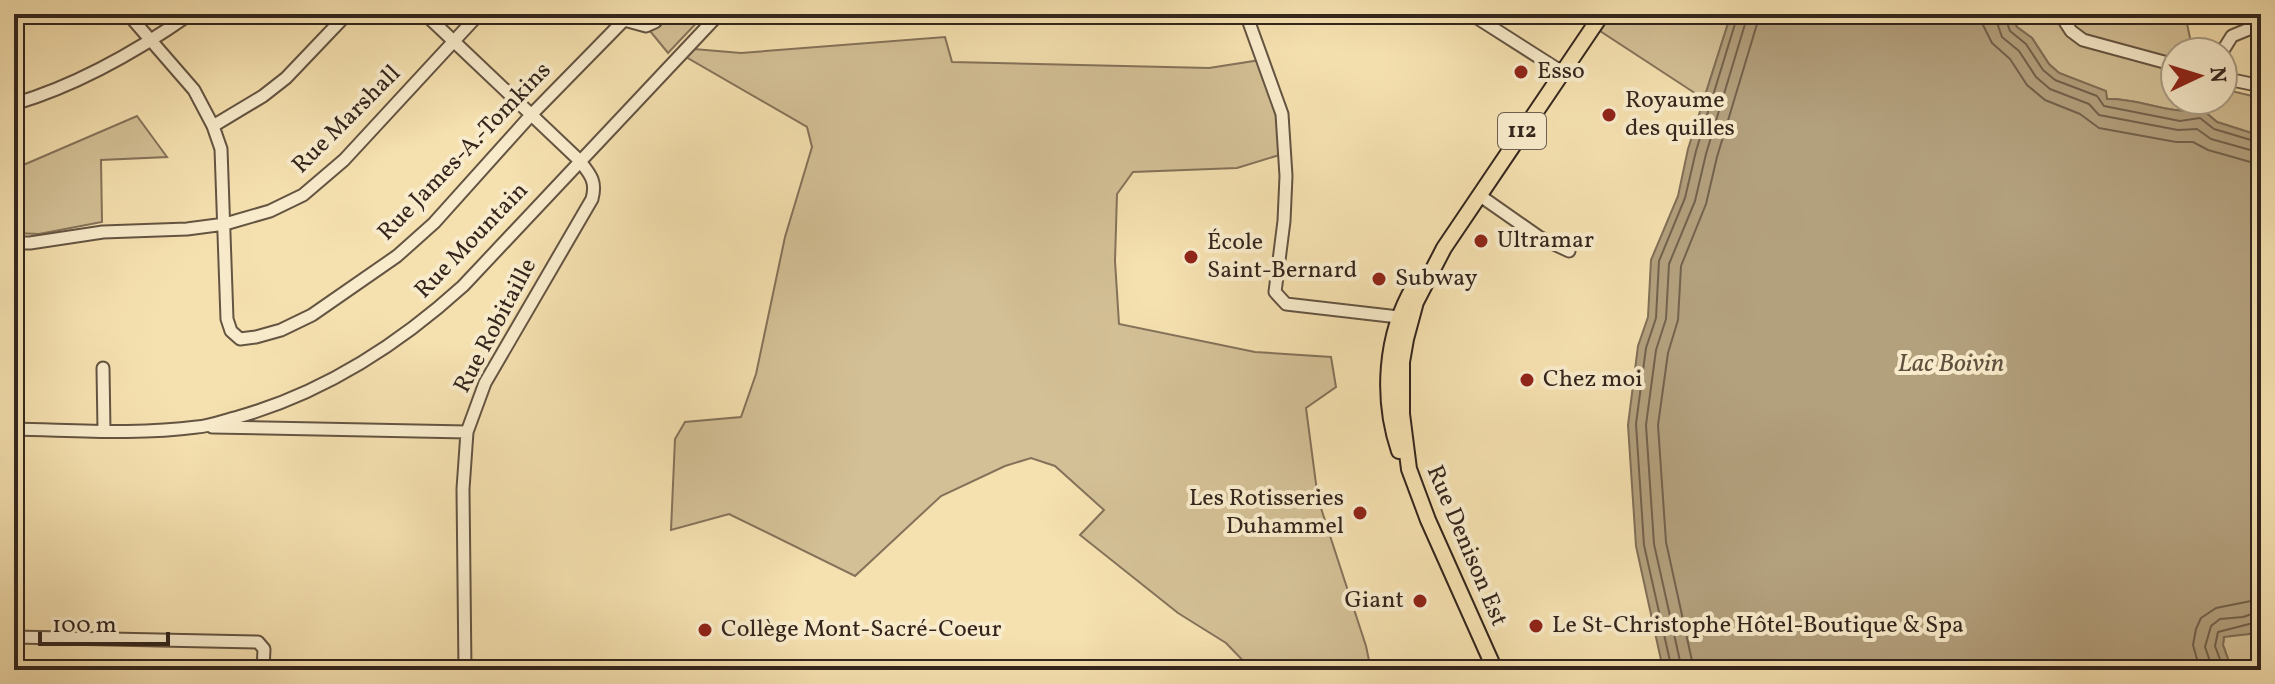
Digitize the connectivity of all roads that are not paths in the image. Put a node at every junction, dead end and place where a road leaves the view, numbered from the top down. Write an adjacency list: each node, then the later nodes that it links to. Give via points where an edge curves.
1 (128, 14): 15 (street)
2 (190, 14): 15 (street)
3 (347, 14): 23 (street, via 286,78)
4 (425, 14): 16 (street)
5 (479, 14): 16 (street, Rue Marshall)
6 (658, 14): 12 (street, Rue James-A.-Tomkins, via 646,26)
7 (719, 14): 24 (street, Rue Mountain)
8 (1246, 14): 29 (street, via 1282,114 1286,176 1275,292 1286,304)
9 (1471, 14): 18 (street)
10 (1602, 14): 18 (main road, 112)
11 (2060, 14): 17 (street, via 2083,40)
12 (627, 17): 22 (street, Rue James-A.-Tomkins)
13 (2261, 24): 14 (street)
14 (2232, 36)
15 (151, 42): 21 (street, via 84,78); 23 (street, via 194,90)
16 (454, 42): 22 (street); 26 (street, Rue Marshall, via 344,160 303,195)
17 (2159, 61)
18 (1562, 72): 25 (main road, 112)
19 (2239, 81): 20 (street)
20 (2261, 86)
21 (14, 104)
22 (531, 115): 24 (street); 26 (street, Rue James-A.-Tomkins, via 434,223 397,256 312,315 281,330 240,339 231,331)
23 (213, 126): 26 (street, via 221,149)
24 (579, 160): 31 (street, Rue Mountain, via 463,286 390,345 326,384); 34 (street, Rue Robitaille, via 593,176 592,199 485,383)
25 (1479, 195): 28 (street); 29 (main road, Rue Denison Est / 112, via 1413,288)
26 (225, 224): 27 (street, Rue Marshall)
27 (14, 243)
28 (1569, 251)
29 (1405, 318): 38 (main road, Rue Denison Est, via 1390,356 1397,447)
30 (103, 368): 33 (street)
31 (200, 427): 33 (street, Rue Mountain); 34 (street)
32 (14, 429): 33 (street, Rue Mountain)
33 (104, 430)
34 (467, 432): 37 (street, Rue Robitaille)
35 (14, 637): 36 (street, via 258,642 264,649)
36 (263, 670)
37 (465, 670)
38 (1495, 670)

